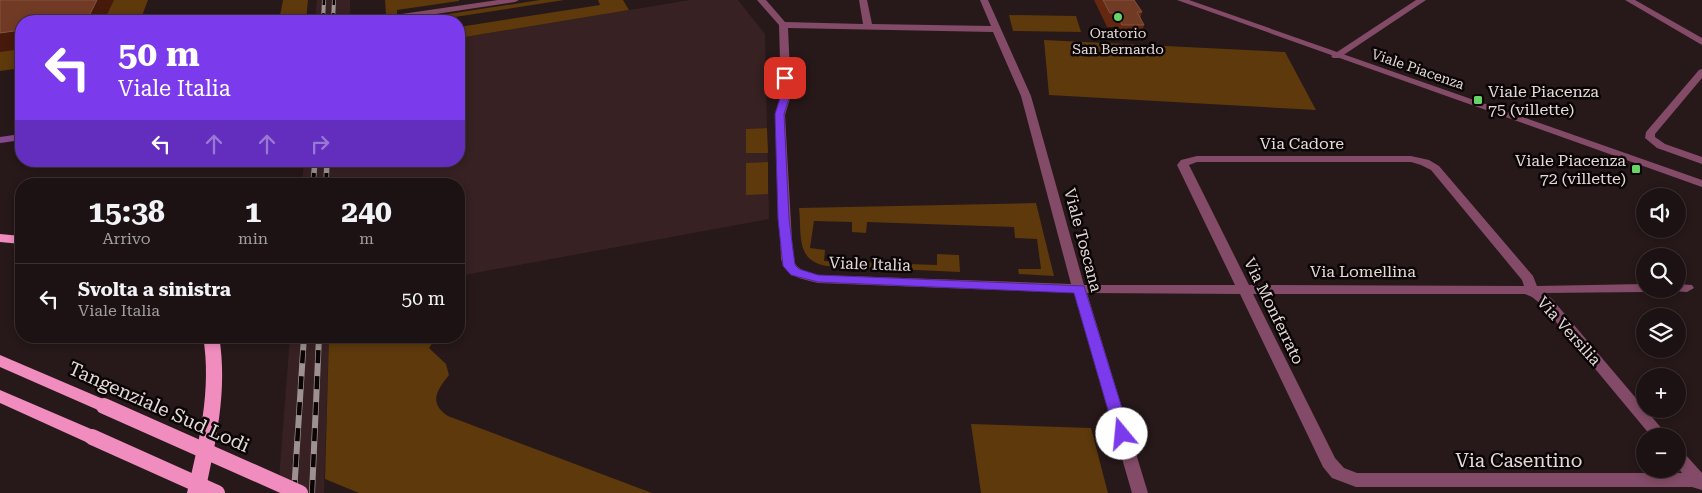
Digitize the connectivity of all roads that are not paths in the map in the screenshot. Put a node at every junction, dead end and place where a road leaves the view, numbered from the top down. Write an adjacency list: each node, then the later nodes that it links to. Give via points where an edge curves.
1 (515, 0): 8 (street)
2 (761, 0): 10 (street)
3 (863, 0): 11 (street)
4 (984, 0): 12 (street, Viale Toscana)
5 (1181, 0): 14 (street, Viale Piacenza)
6 (1422, 0): 14 (street)
7 (1630, 0): 13 (street)
8 (476, 3): 9 (street)
9 (408, 15)
10 (783, 25): 11 (street); 23 (street, Viale Italia, via 786,95 780,114 784,219 787,259 795,272 818,279)
11 (868, 26): 12 (street)
12 (998, 28): 23 (street, Viale Toscana, via 1026,96)
13 (1702, 42)
14 (1336, 56): 19 (street, Viale Piacenza)
15 (1700, 78): 17 (street, via 1650,134 1650,138)
16 (1420, 161): 18 (street, Via Cadore, via 1197,159); 25 (street, Via Versilia, via 1435,168 1528,279)
17 (1702, 161)
18 (1185, 162): 24 (street, Via Monferrato, via 1184,170)
19 (1702, 184)
20 (0, 238): 21 (highway)
21 (15, 239)
22 (1636, 288): 25 (street, Via Lomellina, via 1546,288)
23 (1079, 289): 24 (street, Via Lomellina); 36 (street, Viale Toscana)
24 (1244, 289): 25 (street, Via Lomellina, via 1514,289); 31 (street, Via Monferrato, via 1329,462)
25 (1533, 293): 29 (street, Via Versilia, via 1547,302)
26 (212, 343): 33 (highway, via 213,416)
27 (0, 361): 35 (highway, Tangenziale Sud Lodi, bridge)
28 (0, 396): 34 (highway, bridge)
29 (1653, 428)
30 (1686, 466): 32 (street)
31 (1338, 473): 32 (street, Via Casentino, via 1356,480)
32 (1700, 482)
33 (196, 493)
34 (217, 493)
35 (300, 493)
36 (1140, 493)

